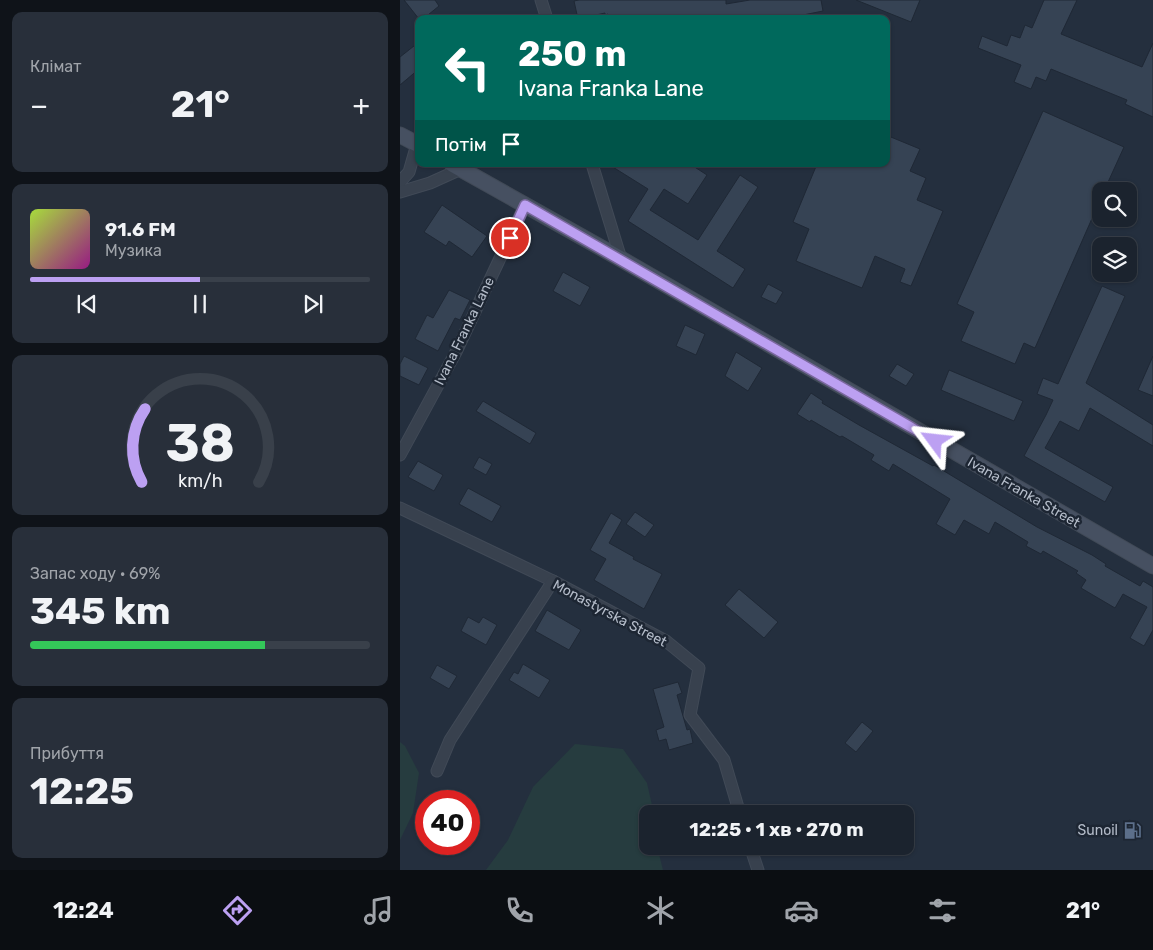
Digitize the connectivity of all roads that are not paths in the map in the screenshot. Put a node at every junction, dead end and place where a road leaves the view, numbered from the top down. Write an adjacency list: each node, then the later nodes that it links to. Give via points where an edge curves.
1 (541, 0): 2 (street)
2 (545, 15)
3 (400, 135): 4 (street)
4 (415, 143)
5 (415, 154): 9 (street, via 409,172)
6 (454, 167): 10 (street, via 430,183)
7 (458, 167): 11 (street, Ivana Franka Street)
8 (593, 167): 12 (street)
9 (400, 182)
10 (400, 192)
11 (525, 205): 12 (street, Ivana Franka Street); 13 (street, Ivana Franka Lane, via 456,352)
12 (621, 259): 15 (street, Ivana Franka Street)
13 (400, 455)
14 (400, 508): 16 (street, Monastyrska Street)
15 (1153, 566)
16 (553, 581): 17 (street, via 450,740); 18 (street, Monastyrska Street, via 666,641 699,668 690,715 724,760)
17 (437, 771)
18 (737, 805)
19 (753, 855): 20 (street)
20 (758, 870)

